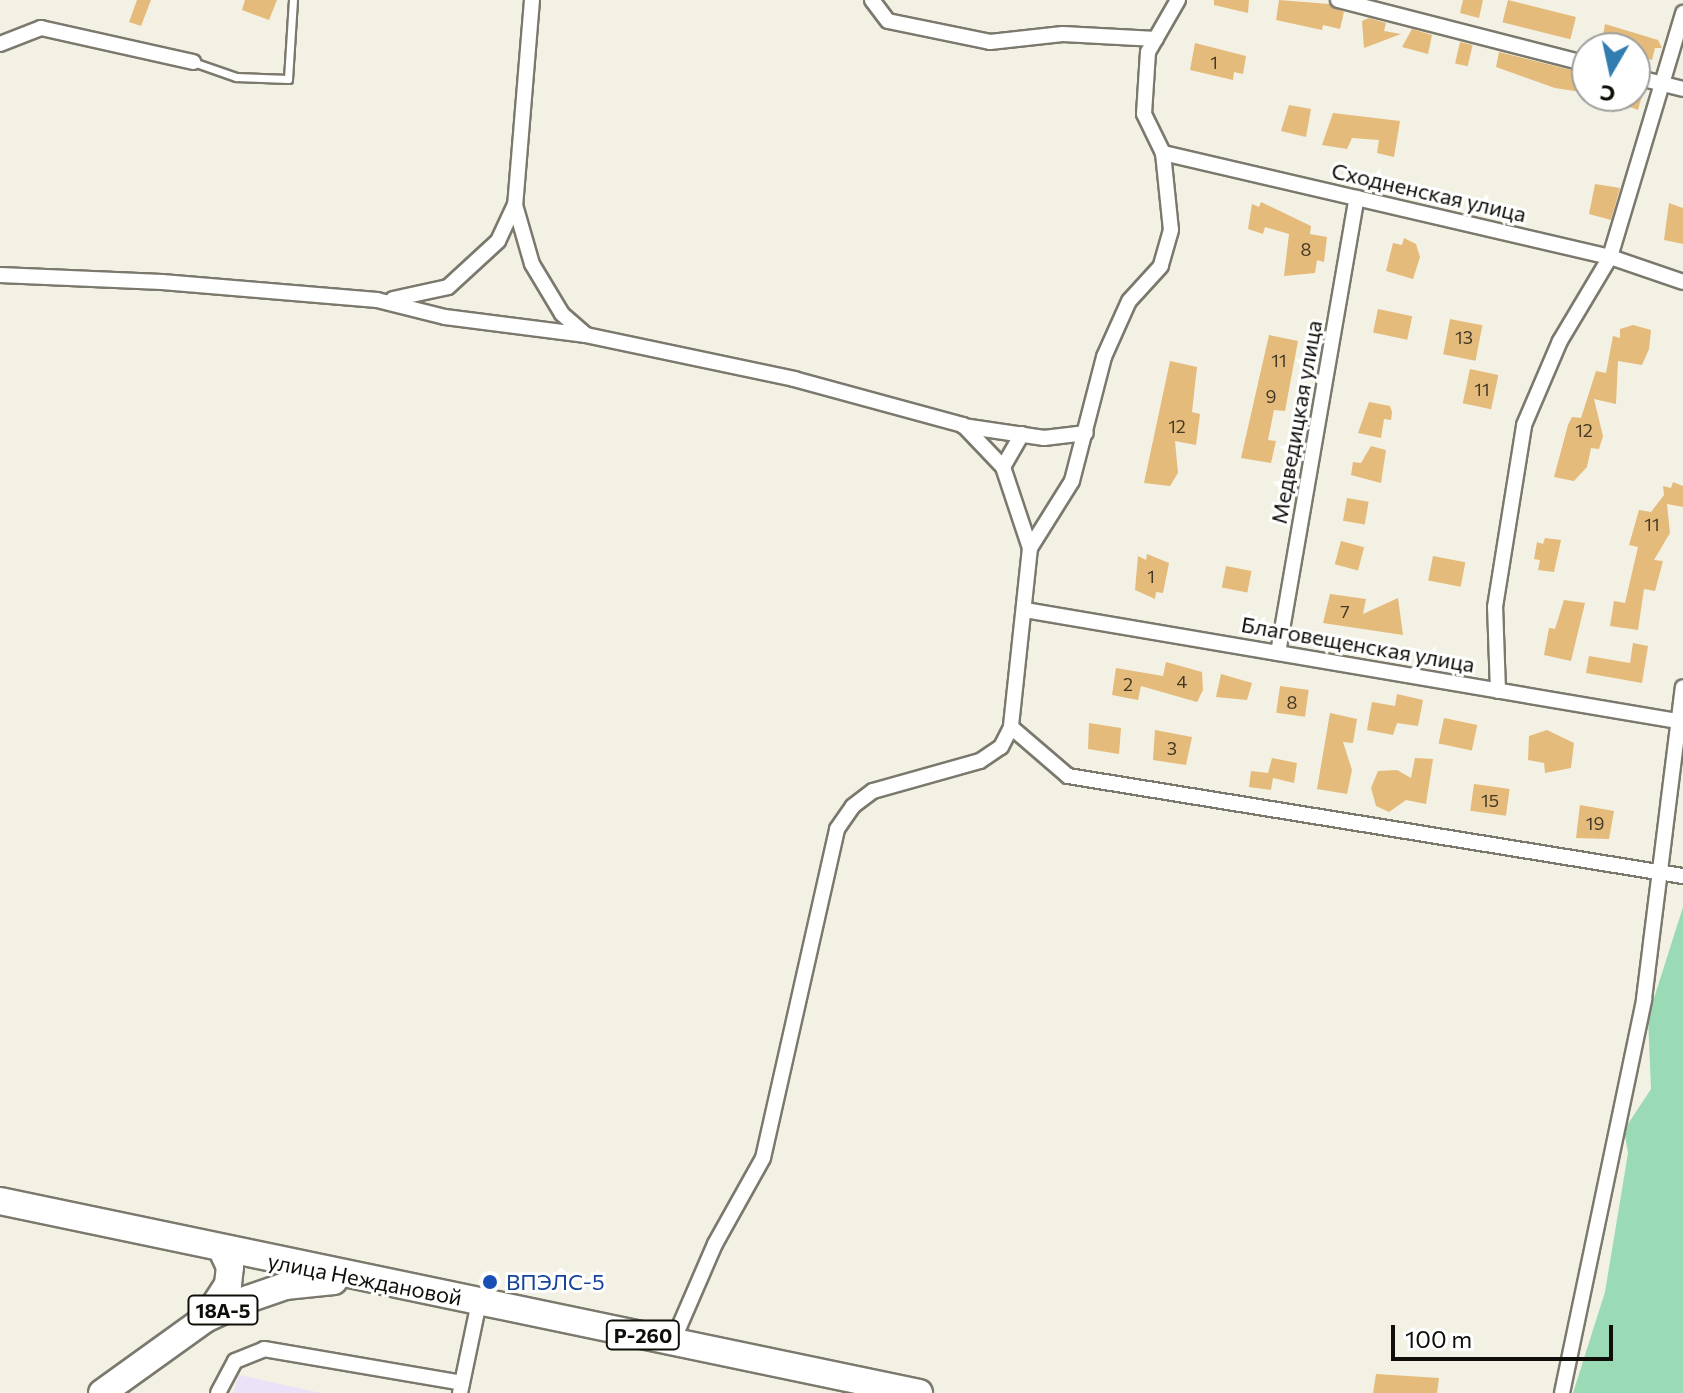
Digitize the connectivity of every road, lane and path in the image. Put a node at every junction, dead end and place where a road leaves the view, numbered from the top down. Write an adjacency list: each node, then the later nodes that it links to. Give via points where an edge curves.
1 (293, 0): 10 (lane, via 288,79 236,77)
2 (532, 0): 16 (street)
3 (872, 0): 7 (street, via 888,21 990,42 1063,34)
4 (1178, 0): 7 (street)
5 (1338, 0): 9 (street)
6 (1683, 13): 12 (street)
7 (1156, 39): 14 (street, via 1148,52 1144,114)
8 (0, 44): 10 (street, via 41,28)
9 (1571, 60)
10 (193, 62)
11 (1651, 81): 12 (street)
12 (1661, 83): 13 (street); 17 (street)
13 (1683, 89)
14 (1163, 153): 15 (street, Сходненская улица); 23 (street, via 1167,242 1161,266 1129,301 1104,357)
15 (1357, 198): 17 (street, Сходненская улица); 28 (street, Медведицкая улица)
16 (515, 205): 20 (street, via 498,241 448,287 416,297); 21 (street, via 543,288)
17 (1610, 257): 19 (street, Сходненская улица); 30 (street, via 1560,341 1524,425 1495,607)
18 (0, 275): 20 (street)
19 (1683, 282)
20 (377, 300): 21 (street, via 460,319)
21 (586, 335): 22 (street, via 794,379)
22 (963, 425): 24 (street); 25 (street)
23 (1086, 433): 24 (street, via 1065,438); 26 (street, via 1072,481)
24 (1022, 434): 25 (street)
25 (1003, 467): 26 (street)
26 (1030, 548): 27 (street)
27 (1025, 610): 28 (street, Благовещенская улица); 32 (street)
28 (1278, 653): 30 (street, Благовещенская улица)
29 (1683, 687): 31 (street)
30 (1498, 691): 31 (street, Благовещенская улица)
31 (1681, 722): 33 (street)
32 (1011, 727): 33 (street, via 1068,776); 40 (street, via 1001,747 980,761 873,791 853,806 837,829 763,1158 715,1244)
33 (1659, 871): 34 (street); 45 (street, via 1644,999)
34 (1683, 876)
35 (0, 1201): 36 (highway, улица Неждановой / Р-260)
36 (222, 1250): 37 (highway, улица Неждановой / Р-260); 39 (highway, via 230,1267 228,1285)
37 (365, 1280): 38 (highway, улица Неждановой / Р-260); 39 (highway, 18А-5, via 285,1286)
38 (479, 1302): 40 (highway, улица Неждановой / Р-260); 41 (street)
39 (205, 1319): 42 (highway, 18А-5)
40 (673, 1341): 44 (highway, улица Неждановой / Р-260)
41 (461, 1388): 43 (street, via 264,1349 235,1361)
42 (102, 1393)
43 (218, 1393)
44 (919, 1393)
45 (1562, 1393)

